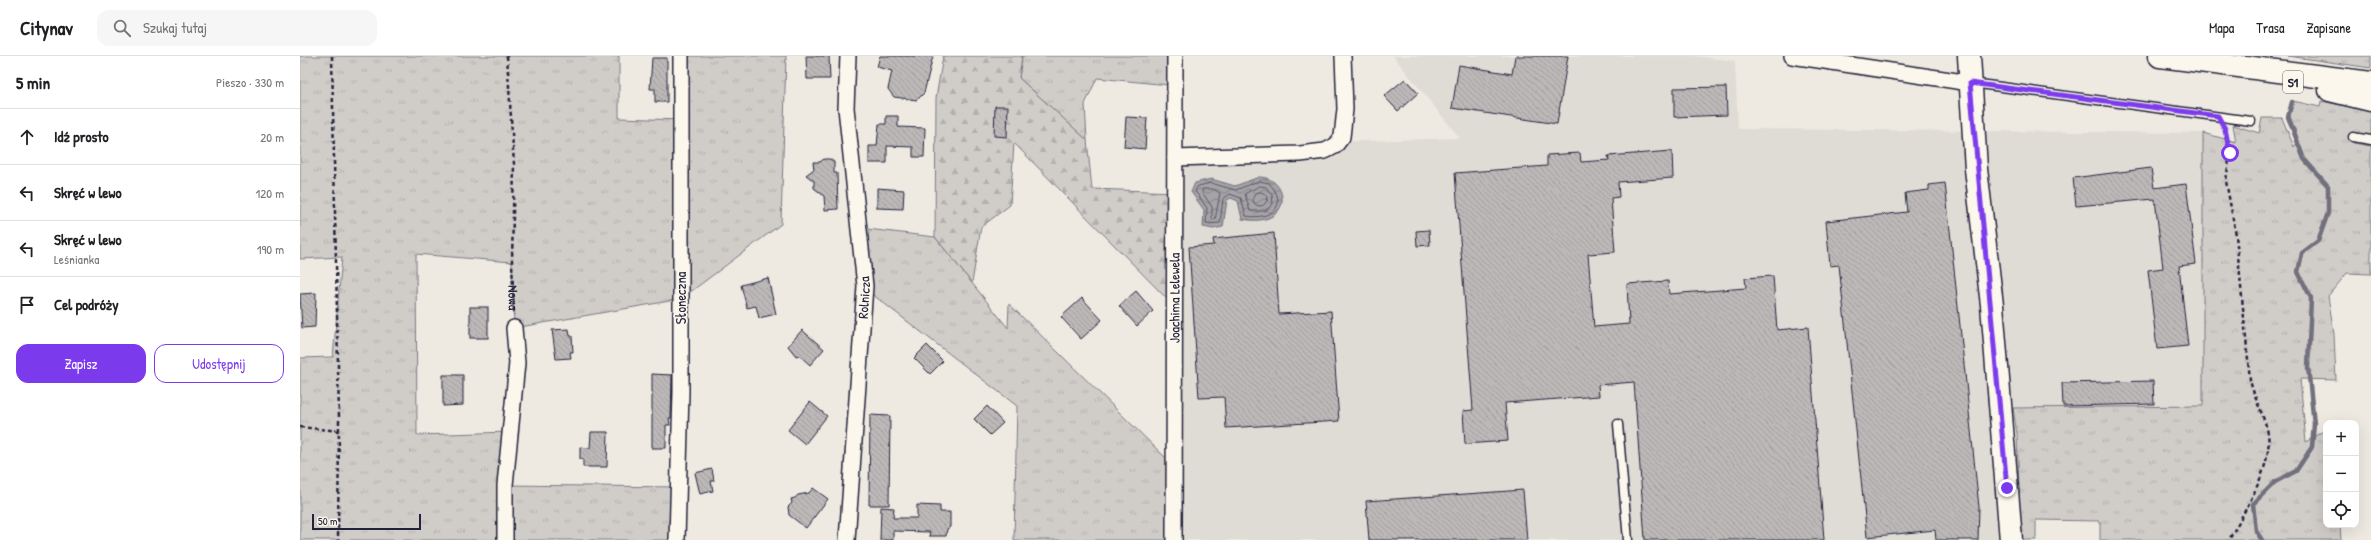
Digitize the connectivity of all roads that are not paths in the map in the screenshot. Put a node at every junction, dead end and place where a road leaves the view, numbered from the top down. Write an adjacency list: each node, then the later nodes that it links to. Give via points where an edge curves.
1 (681, 56): 19 (street, Słoneczna, via 681,385)
2 (848, 56): 20 (street, Rolnicza, via 846,108 864,286)
3 (1175, 56): 15 (street, Joachima Lelewela)
4 (1343, 56): 15 (street, via 1342,137 1335,146 1324,151 1300,154)
5 (1792, 56): 9 (street)
6 (1969, 56): 9 (main road)
7 (2160, 56): 8 (main road, S1)
8 (2216, 64): 10 (main road, S1); 11 (main road, S1)
9 (1970, 83): 12 (lane); 23 (main road)
10 (2371, 83)
11 (2371, 100)
12 (2251, 121)
13 (2353, 137): 14 (lane)
14 (2371, 140)
15 (1175, 158): 21 (street, Joachima Lelewela)
16 (514, 328): 18 (street, Nowa, via 517,363 505,485)
17 (1618, 424): 22 (lane)
18 (505, 540)
19 (677, 540)
20 (847, 540)
21 (1174, 540)
22 (1628, 540)
23 (2011, 540)

